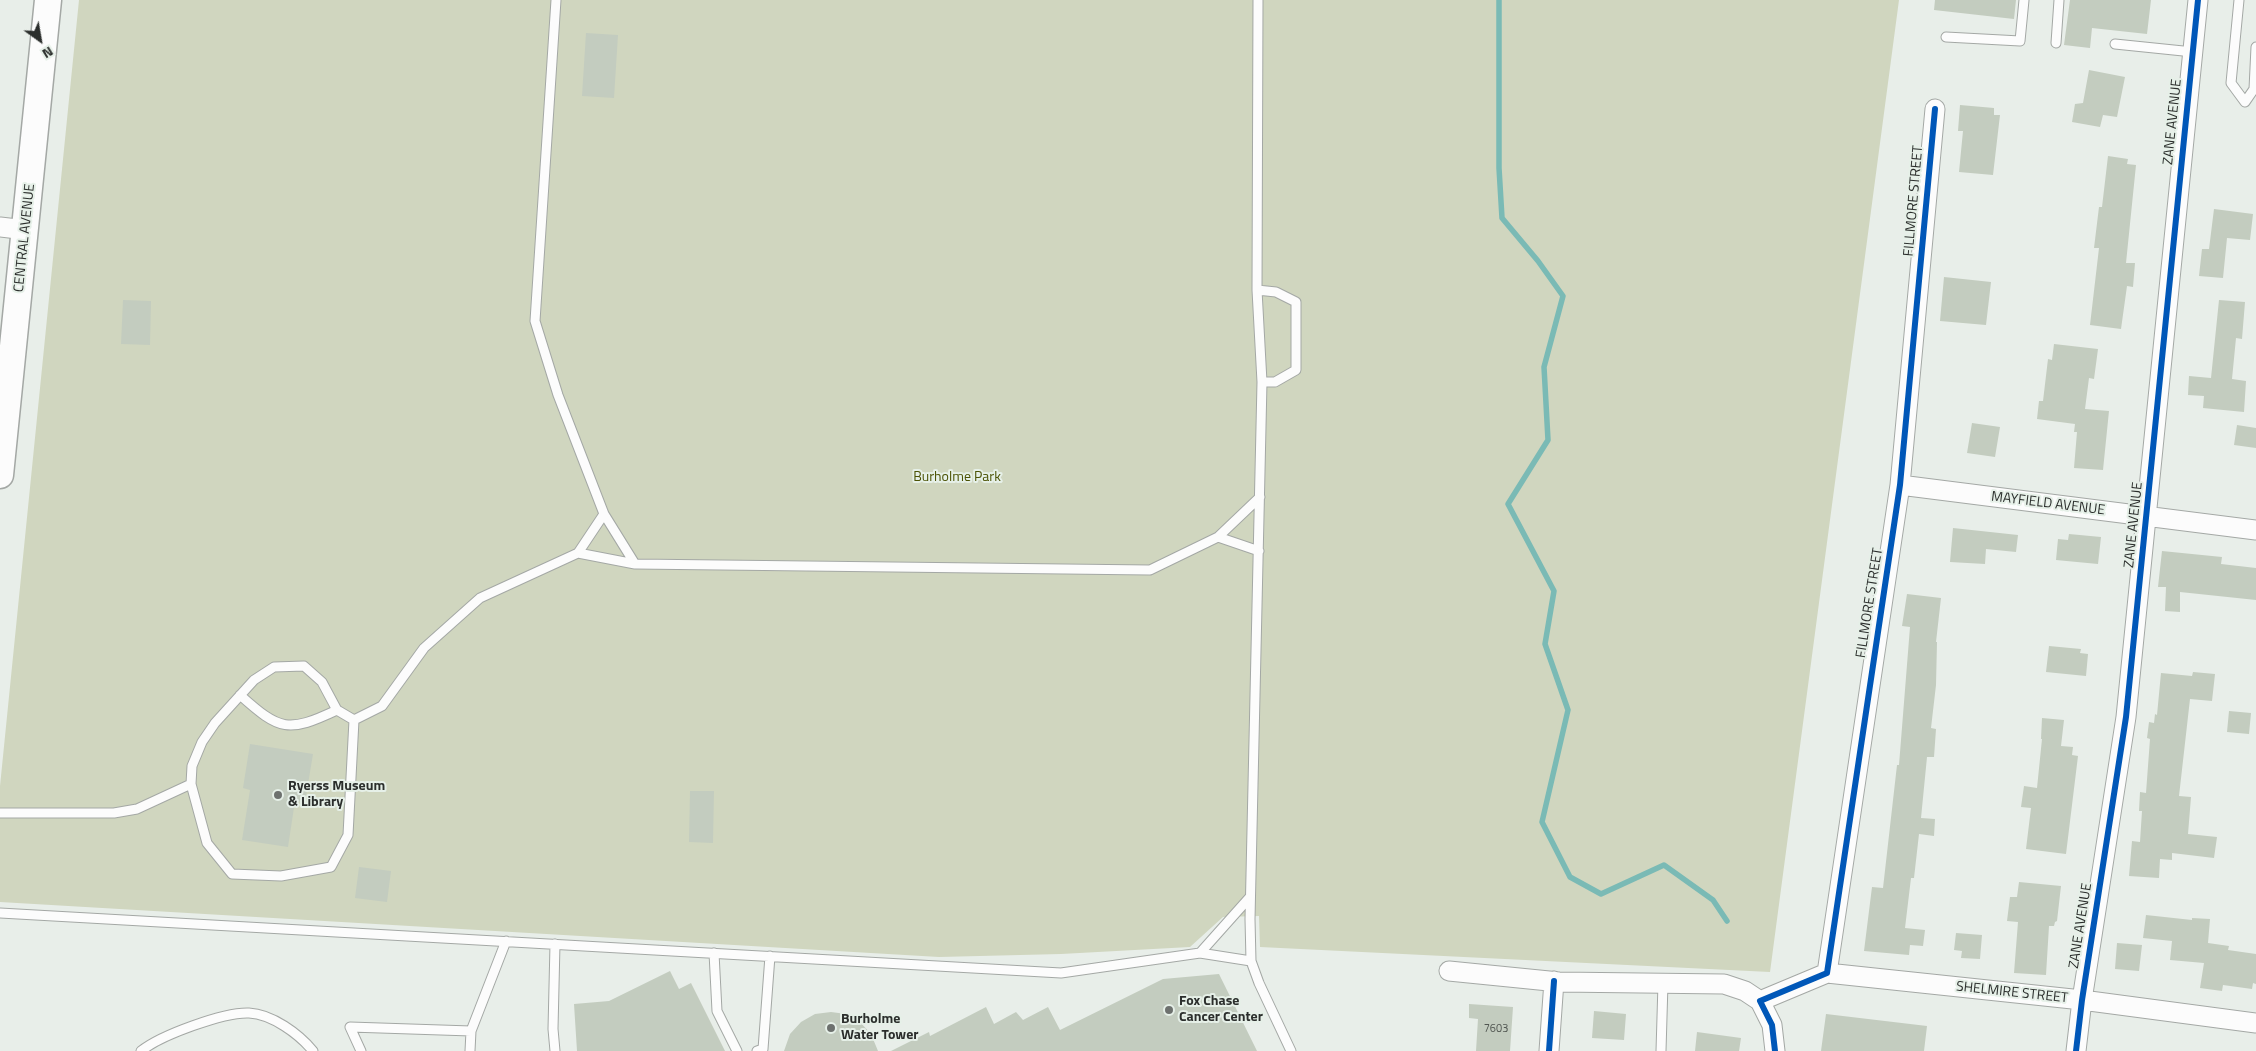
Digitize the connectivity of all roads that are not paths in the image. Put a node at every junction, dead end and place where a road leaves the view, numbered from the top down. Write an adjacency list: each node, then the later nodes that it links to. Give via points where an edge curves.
1 (48, 0): 15 (main road, CENTRAL AVENUE)
2 (556, 0): 21 (lane, via 535,321 558,395)
3 (1258, 0): 16 (lane)
4 (2024, 0): 8 (lane, via 2020,41)
5 (2059, 0): 9 (lane)
6 (2198, 0): 12 (street, ZANE AVENUE)
7 (2239, 0): 11 (lane, via 2231,83 2245,102 2254,89)
8 (1946, 37)
9 (2056, 43)
10 (2115, 44): 12 (lane)
11 (2256, 47)
12 (2193, 52): 22 (street, ZANE AVENUE)
13 (1936, 109): 19 (street, FILLMORE STREET)
14 (0, 227): 15 (street)
15 (26, 230): 18 (main road, CENTRAL AVENUE)
16 (1257, 290): 17 (lane); 17 (lane, via 1276,292 1296,302 1296,370 1275,382)
17 (1262, 382): 20 (lane)
18 (0, 476)
19 (1900, 485): 22 (street, MAYFIELD AVENUE); 42 (street, FILLMORE STREET)
20 (1260, 497): 24 (lane); 25 (lane)
21 (604, 514): 26 (lane); 27 (lane)
22 (2148, 517): 23 (street, MAYFIELD AVENUE); 45 (street, ZANE AVENUE, via 2126,717)
23 (2256, 530)
24 (1218, 538): 25 (lane); 27 (lane, via 1150,570)
25 (1259, 550): 33 (lane)
26 (578, 553): 27 (lane); 30 (lane, via 480,598 424,648 382,706)
27 (635, 564)
28 (240, 694): 29 (lane, via 264,717 287,726 307,724); 29 (lane, via 274,667 304,666 322,682); 31 (lane, via 202,742 192,766)
29 (337, 710): 30 (lane)
30 (354, 720): 31 (lane, via 348,835 331,867 281,876 232,874 207,843)
31 (191, 784): 32 (lane, via 137,809 114,813)
32 (0, 814)
33 (1250, 897): 38 (lane); 40 (lane)
34 (0, 913): 35 (lane)
35 (506, 941): 36 (lane); 48 (lane)
36 (555, 944): 37 (lane); 53 (lane)
37 (714, 953): 39 (lane); 54 (lane, via 716,1011)
38 (1200, 953): 39 (lane, via 1061,973); 40 (lane)
39 (770, 956): 55 (lane, via 763,1049)
40 (1251, 960): 56 (lane)
41 (1449, 971): 43 (street)
42 (1827, 973): 45 (street, SHELMIRE STREET); 46 (street)
43 (1554, 981): 44 (street); 57 (street)
44 (1662, 983): 46 (street, via 1724,984 1745,991); 58 (lane)
45 (2082, 1000): 47 (street, SHELMIRE STREET); 60 (street, ZANE AVENUE)
46 (1760, 1001): 59 (street, via 1772,1025)
47 (2256, 1023)
48 (471, 1031): 51 (lane, via 350,1027); 52 (lane)
49 (141, 1051): 50 (lane, via 180,1031 248,1013 272,1019)
50 (313, 1051)
51 (361, 1051)
52 (470, 1051)
53 (555, 1051)
54 (737, 1051)
55 (757, 1051)
56 (1291, 1051)
57 (1549, 1051)
58 (1661, 1051)
59 (1775, 1051)
60 (2076, 1051)

